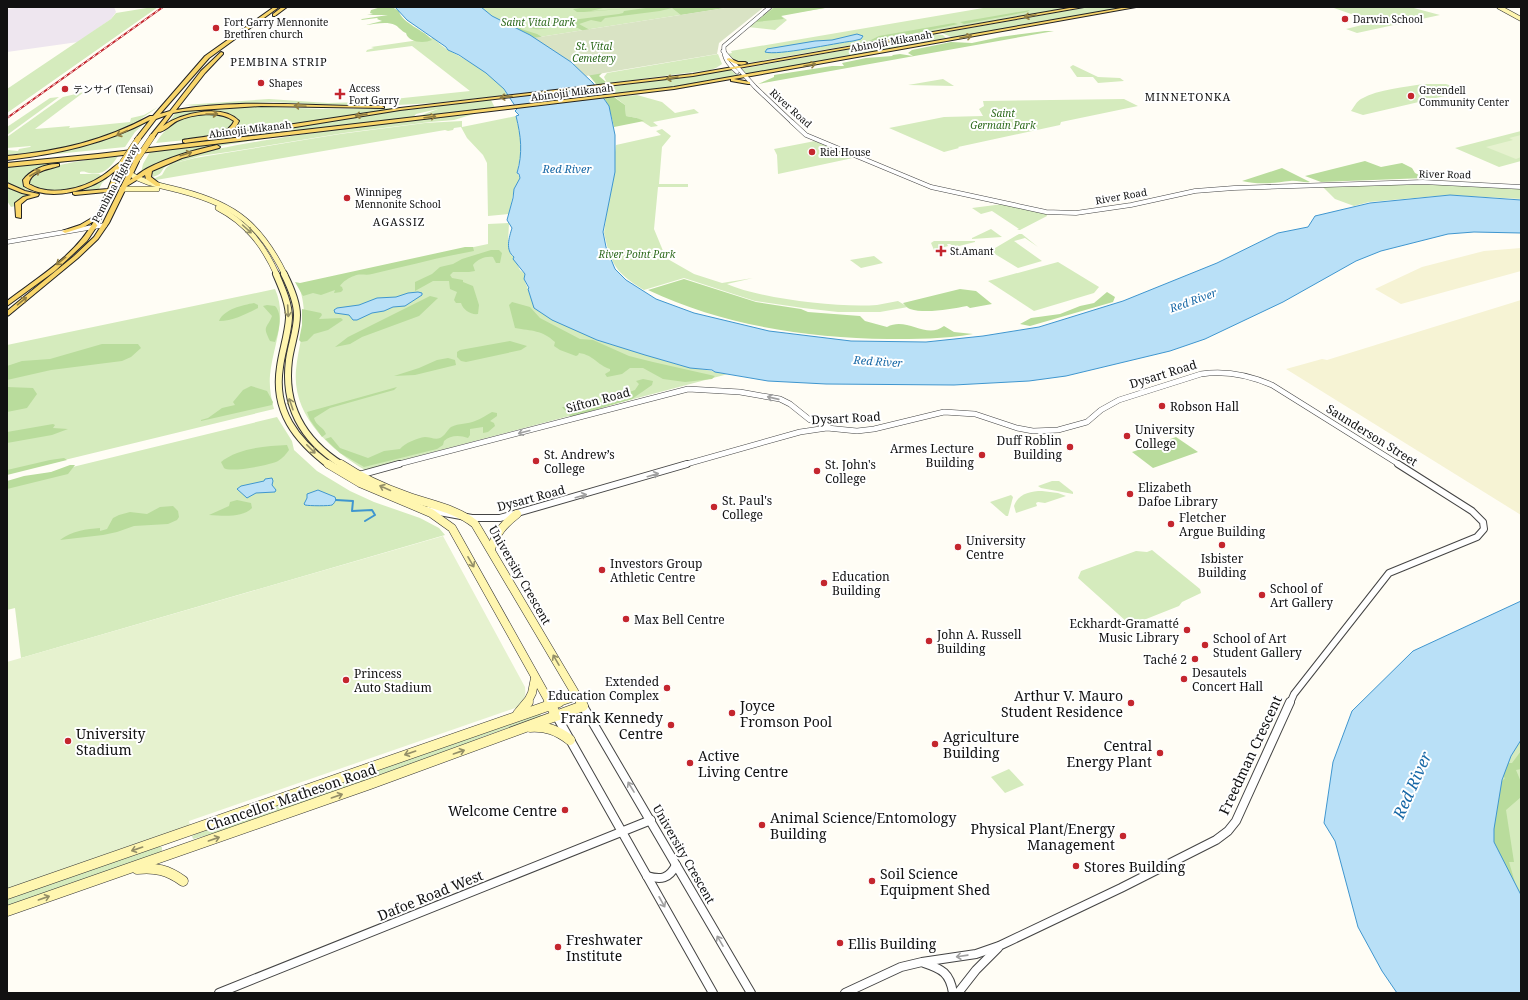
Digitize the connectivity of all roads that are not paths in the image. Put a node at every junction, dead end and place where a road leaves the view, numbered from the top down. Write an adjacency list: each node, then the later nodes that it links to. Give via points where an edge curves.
1 (277, 7): 23 (main road, Pembina Highway, via 207,57)
2 (285, 7): 20 (main road, Pembina Highway, via 217,56)
3 (770, 7): 11 (street, River Road, via 726,42 723,56)
4 (1082, 7): 9 (main road, Abinojii Mikanah, one-way to 9)
5 (1134, 7): 10 (main road, Abinojii Mikanah, one-way to 5)
6 (1499, 7): 8 (main road)
7 (1504, 7): 8 (main road)
8 (1521, 18)
9 (932, 33): 10 (main road, via 942,33 949,37); 12 (main road, Abinojii Mikanah)
10 (905, 48): 15 (main road, Abinojii Mikanah, one-way to 10)
11 (727, 60): 12 (main road); 13 (street, River Road); 14 (main road, via 723,66)
12 (764, 63): 13 (main road, Abinojii Mikanah)
13 (735, 68): 14 (main road, Abinojii Mikanah); 16 (street, River Road)
14 (710, 72): 19 (main road, Abinojii Mikanah, one-way to 19)
15 (772, 72): 16 (main road, Abinojii Mikanah); 18 (main road, via 756,77)
16 (743, 77): 17 (main road, Abinojii Mikanah); 18 (street, River Road)
17 (713, 82): 18 (main road, via 731,80); 24 (main road, Abinojii Mikanah, one-way to 17)
18 (752, 84): 38 (street, River Road, via 806,135 931,187 1051,213 1095,210 1195,191 1234,188 1423,182)
19 (468, 101): 21 (main road, one-way to 21, via 375,108 271,104); 26 (main road, Abinojii Mikanah, one-way to 26)
20 (178, 103): 21 (main road, via 187,107); 22 (main road, Pembina Highway)
21 (216, 107): 22 (main road)
22 (170, 112): 23 (main road); 25 (main road, Pembina Highway)
23 (154, 117): 27 (main road, one-way to 27, via 125,132 94,143 58,152); 29 (main road, Pembina Highway, bridge)
24 (370, 124): 26 (main road, Abinojii Mikanah); 31 (main road, one-way to 24, via 208,149)
25 (152, 137): 26 (main road, one-way to 26, via 171,122 189,116 220,114 232,117 237,122 233,128 220,134); 32 (main road, Pembina Highway, bridge)
26 (159, 147): 28 (main road, Abinojii Mikanah); 29 (main road, one-way to 26, via 96,182 74,189 42,191 31,189 25,184 32,174 54,166); 30 (main road, Abinojii Mikanah)
27 (7, 158)
28 (7, 161)
29 (122, 163): 33 (main road, Pembina Highway)
30 (7, 165)
31 (150, 169): 34 (main road); 36 (main road, via 148,178)
32 (130, 174): 34 (main road, University Crescent); 37 (main road, Pembina Highway)
33 (115, 176): 37 (main road, via 117,186); 39 (main road, Pembina Highway)
34 (136, 178): 36 (main road, University Crescent); 37 (main road)
35 (7, 185): 40 (main road, via 24,192)
36 (158, 185): 55 (main road, University Crescent, one-way to 36, via 316,444 292,408 287,375 296,321 296,304 291,288 265,239 250,223 228,208 201,196)
37 (124, 187): 39 (main road); 43 (main road, Pembina Highway); 56 (main road, one-way to 56, via 182,194 225,212 251,232 269,261 287,301 288,320 278,383 281,404 292,426 316,454 343,474 383,494)
38 (1521, 187)
39 (108, 193): 40 (main road); 41 (main road, Pembina Highway)
40 (45, 194): 42 (main road, via 31,196 19,202)
41 (99, 215): 44 (main road, Pembina Highway); 45 (main road)
42 (19, 217)
43 (104, 226): 44 (street); 50 (main road, Pembina Highway, one-way to 43, via 83,251)
44 (93, 228): 45 (street); 46 (main road, Pembina Highway)
45 (68, 232): 46 (main road, via 80,234); 47 (street); 48 (street)
46 (85, 239): 49 (main road, Pembina Highway, one-way to 49)
47 (7, 242)
48 (7, 245)
49 (7, 304)
50 (7, 314)
51 (1237, 372): 53 (street, Dysart Road, via 1201,374 1132,396 1106,407 1087,422 1058,430 1033,431 975,414 944,412 874,430); 59 (street, Saunderson Street, via 1272,385 1453,499 1479,516)
52 (806, 418): 53 (street, Sifton Road); 54 (street, via 806,427); 55 (street, Sifton Road, one-way to 55, via 784,400 698,388 676,391)
53 (839, 429): 54 (street, Dysart Road, via 818,428)
54 (800, 432): 57 (street, Dysart Road, one-way to 54)
55 (359, 475): 58 (main road, University Crescent, one-way to 55, via 455,511 390,490)
56 (428, 510): 58 (street, Dysart Road); 61 (main road, one-way to 61, via 442,519 454,532)
57 (517, 514): 58 (street, Dysart Road, via 491,520); 60 (main road, via 500,528)
58 (469, 519): 60 (main road, University Crescent, via 478,526)
59 (1484, 529): 77 (street, Freedman Crescent, via 1476,537 1389,573 1294,694 1238,817 1228,831 1216,840)
60 (491, 549): 62 (main road, University Crescent, one-way to 60)
61 (535, 678): 63 (main road); 66 (main road, via 530,699)
62 (577, 696): 63 (main road, Chancellor Matheson Road); 64 (main road, University Crescent)
63 (550, 705): 65 (main road); 66 (main road, Chancellor Matheson Road)
64 (582, 706): 65 (main road, Chancellor Matheson Road); 69 (street, University Crescent, one-way to 64)
65 (556, 715): 67 (main road, Chancellor Matheson Road); 68 (street)
66 (513, 717): 75 (main road, Chancellor Matheson Road, one-way to 75)
67 (520, 728): 68 (main road, via 550,727); 72 (main road, Chancellor Matheson Road, one-way to 67, via 377,782)
68 (570, 740): 70 (street)
69 (651, 820): 70 (street, Dafoe Road West); 71 (street, University Crescent)
70 (623, 832): 73 (street); 80 (street, Dafoe Road West)
71 (676, 865): 73 (street, via 672,874 666,878 659,880); 79 (street, University Crescent, one-way to 71)
72 (120, 871): 74 (main road, via 150,867 172,873); 76 (main road, Chancellor Matheson Road, one-way to 72)
73 (647, 876): 81 (street, one-way to 81)
74 (183, 881)
75 (7, 894)
76 (7, 911)
77 (999, 946): 78 (street, Freedman Crescent, one-way to 78, via 976,954); 86 (street, Freedman Crescent)
78 (922, 962): 84 (street, Freedman Crescent, via 901,967); 85 (street, via 939,968 948,975)
79 (740, 974): 82 (street, University Crescent); 83 (street)
80 (219, 993)
81 (713, 993)
82 (751, 993)
83 (755, 993)
84 (845, 993)
85 (953, 993)
86 (958, 993)

